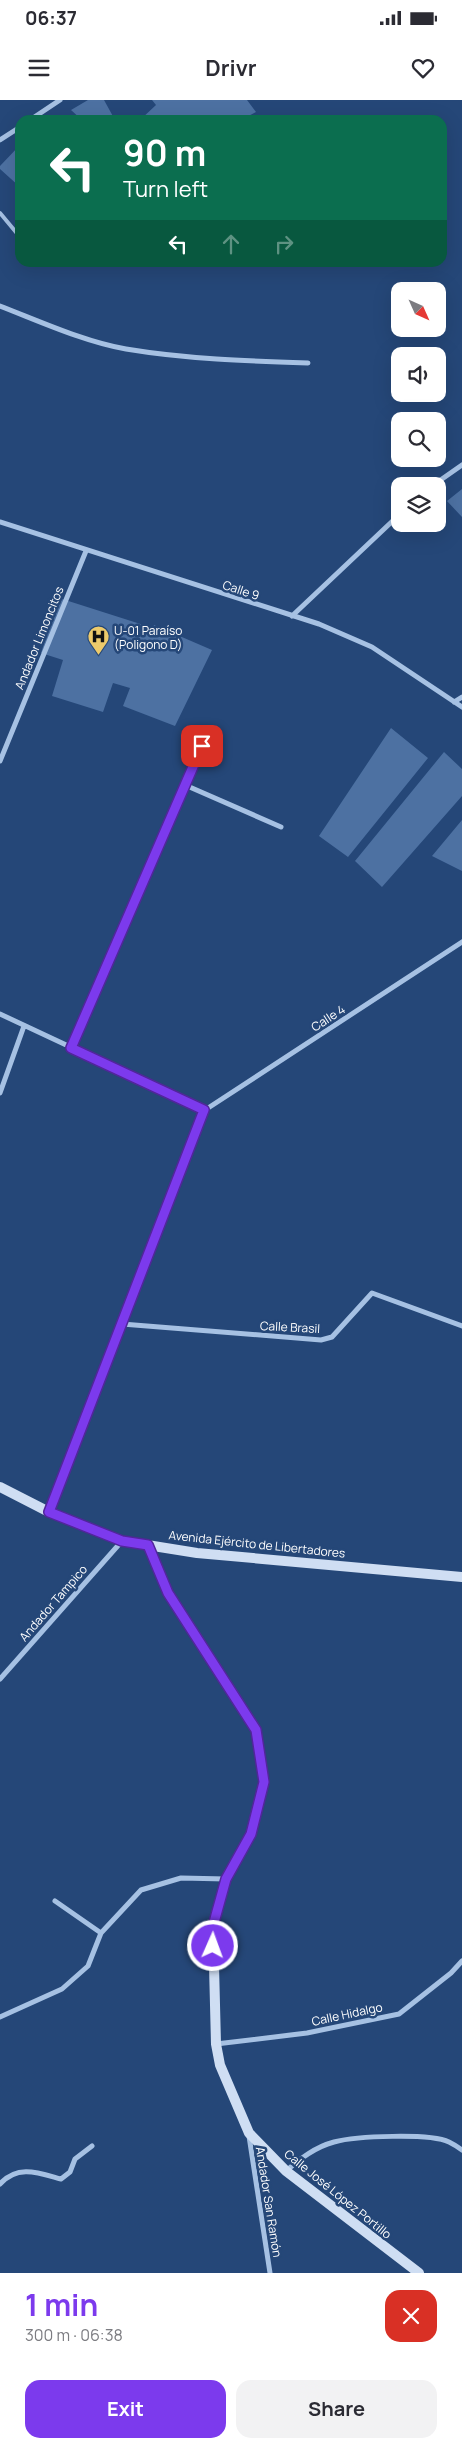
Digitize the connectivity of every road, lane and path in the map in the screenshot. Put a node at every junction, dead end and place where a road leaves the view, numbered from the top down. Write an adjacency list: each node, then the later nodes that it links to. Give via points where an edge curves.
1 (60, 100): 2 (street)
2 (38, 115)
3 (15, 130): 4 (street)
4 (0, 140)
5 (0, 213): 6 (lane)
6 (15, 231)
7 (0, 306): 8 (street, via 54,327 124,348 218,361)
8 (308, 363)
9 (462, 465): 10 (street)
10 (445, 477)
11 (0, 522): 13 (street, Calle 9)
12 (391, 522): 14 (street)
13 (86, 551): 14 (street, Calle 9); 19 (street, Andador Limoncitos)
14 (292, 616): 16 (street, Calle 9, via 372,647)
15 (462, 697): 16 (street)
16 (454, 702): 17 (street, Calle 9)
17 (462, 707)
18 (202, 746): 20 (street)
19 (0, 761)
20 (185, 785): 21 (street); 25 (street)
21 (281, 827)
22 (462, 942): 27 (street, Calle 4)
23 (0, 1014): 24 (street)
24 (24, 1026): 25 (street); 26 (street)
25 (71, 1048): 27 (street)
26 (0, 1092)
27 (204, 1110): 28 (street)
28 (122, 1324): 29 (street, Calle Brasil, via 321,1340 332,1337 372,1293); 31 (street)
29 (462, 1326)
30 (0, 1487): 31 (street, Avenida Ejército de Libertadores)
31 (49, 1512): 32 (street, Avenida Ejército de Libertadores)
32 (122, 1541): 33 (street, Avenida Ejército de Libertadores); 35 (street, Andador Tampico)
33 (148, 1545): 34 (street, Avenida Ejército de Libertadores); 36 (street, Calle José López Portillo, via 168,1593 256,1730 264,1782 251,1834)
34 (462, 1577)
35 (0, 1679)
36 (226, 1879): 38 (street, via 181,1878 141,1890); 41 (street, Calle José López Portillo, via 213,1926)
37 (55, 1900): 38 (street)
38 (102, 1933): 40 (street, via 88,1966 62,1989)
39 (462, 1961): 41 (street, Calle Hidalgo, via 399,2014 307,2033)
40 (0, 2017)
41 (216, 2044): 42 (street, Calle José López Portillo, via 220,2065)
42 (249, 2133): 45 (street, Calle José López Portillo); 47 (street, Andador San Ramón)
43 (92, 2146): 46 (street, via 76,2159 70,2172 61,2179 30,2170 6,2177)
44 (462, 2150): 45 (street, Andador San Ramón, via 448,2141 403,2136 367,2137 334,2142 308,2153)
45 (286, 2172): 48 (street, Calle José López Portillo)
46 (0, 2184)
47 (270, 2273)
48 (419, 2273)

